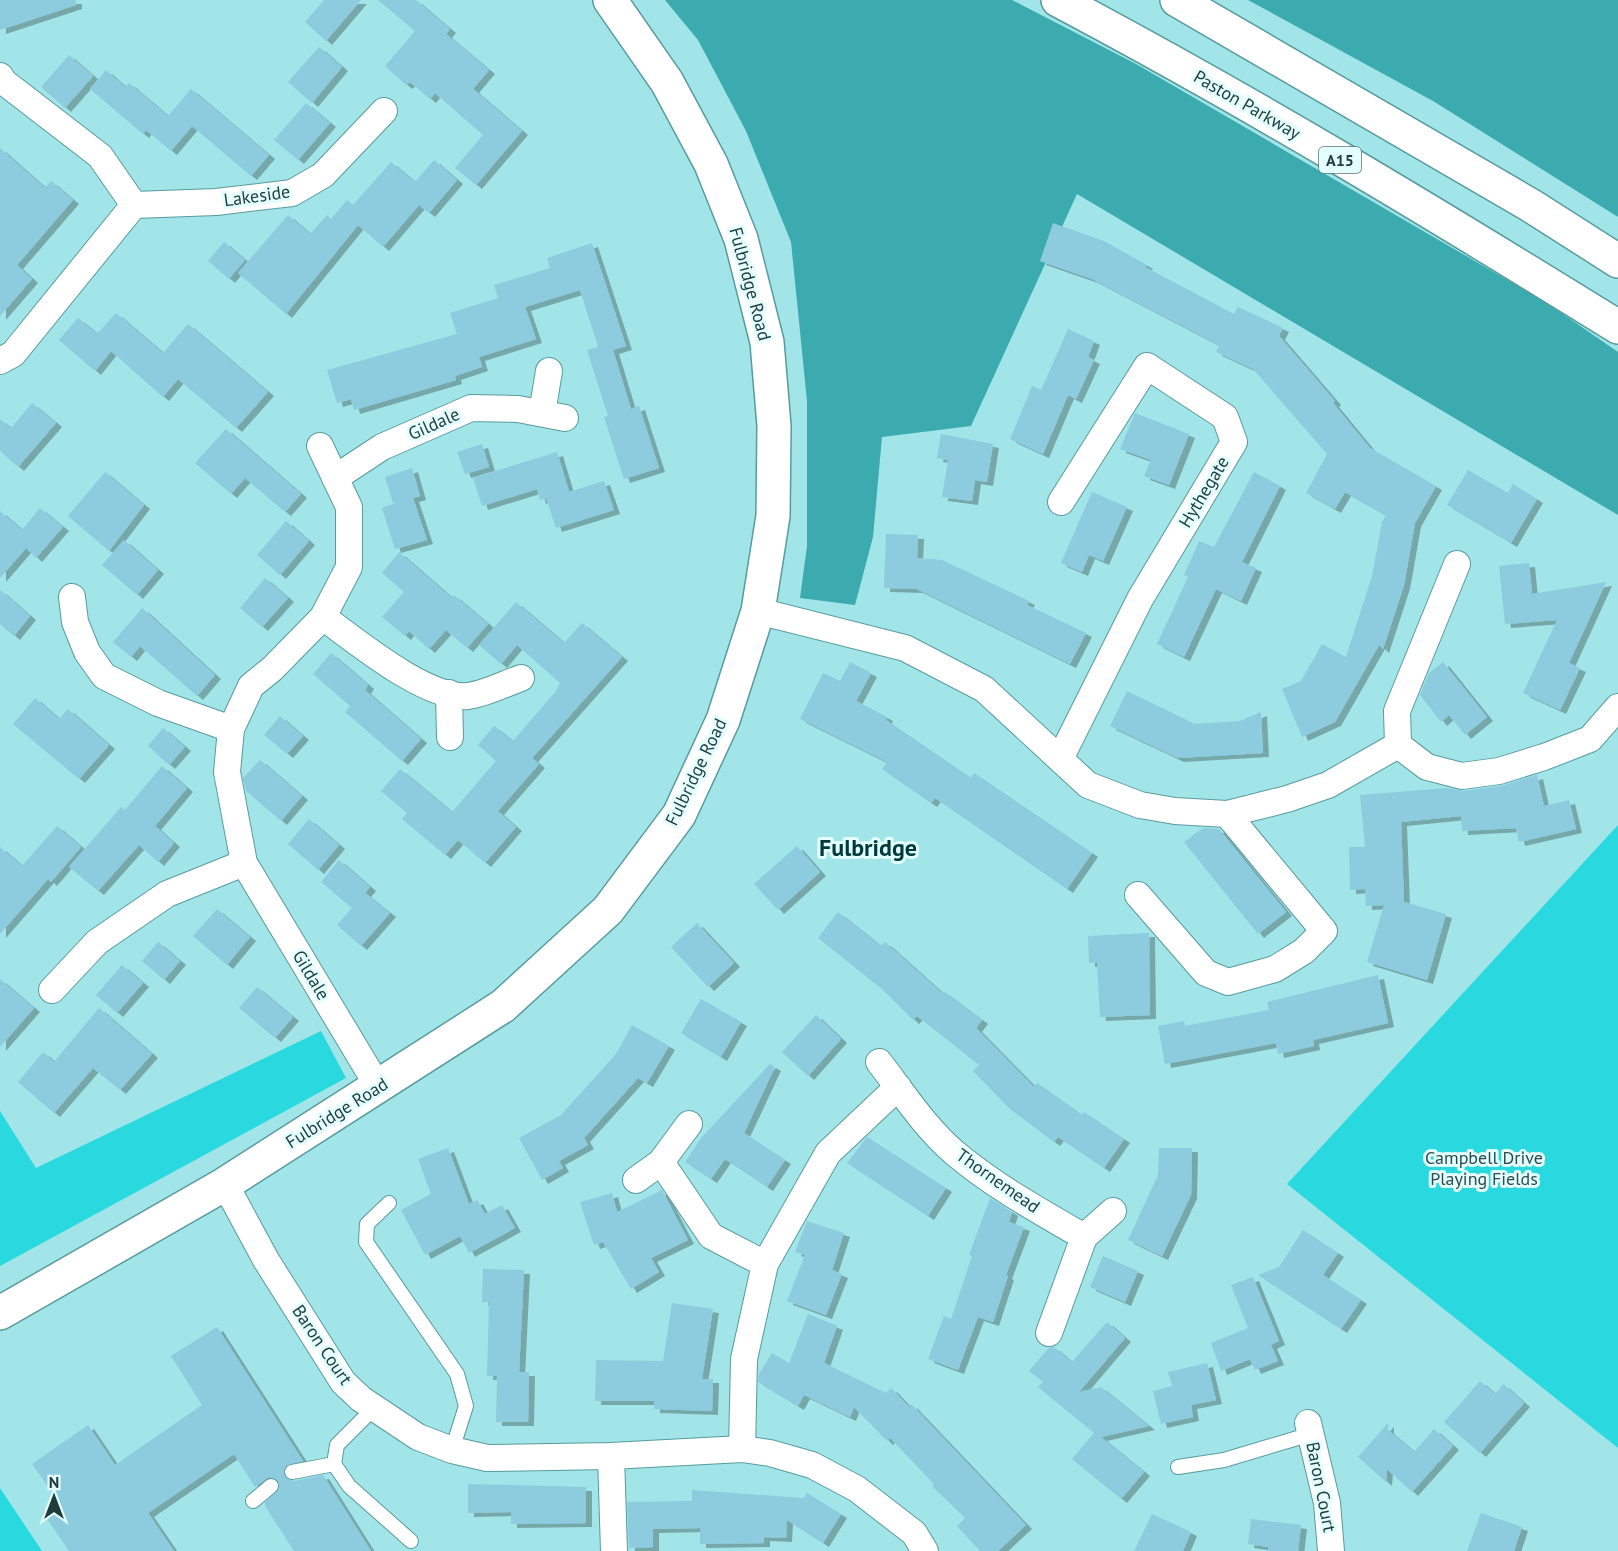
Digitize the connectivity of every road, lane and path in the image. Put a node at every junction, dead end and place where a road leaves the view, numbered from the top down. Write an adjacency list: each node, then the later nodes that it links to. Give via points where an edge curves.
1 (610, 0): 16 (main road, Fulbridge Road, via 668,82 711,164 741,239 767,342 774,426 773,516)
2 (1058, 0): 8 (main road, Paston Parkway / A15, via 1165,57)
3 (1177, 0): 7 (main road, via 1530,205)
4 (0, 76): 6 (street, via 100,156)
5 (384, 111): 6 (street, Lakeside, via 323,175 292,194)
6 (134, 205): 9 (street, via 13,354)
7 (1618, 261)
8 (1618, 327)
9 (0, 362)
10 (549, 371): 12 (street, Gildale, via 553,416 518,409 471,408 382,447)
11 (320, 446): 12 (street, Gildale)
12 (335, 478): 17 (street, Gildale, via 349,507 349,567)
13 (1061, 502): 24 (street, Hythegate, via 1147,366 1226,417 1234,442 1140,599)
14 (1457, 564): 23 (street, via 1397,711)
15 (72, 597): 21 (street, via 75,622 87,652 104,676 158,703)
16 (758, 611): 24 (street, via 905,648 984,689); 31 (main road, Fulbridge Road, via 723,720 679,815 608,910 503,1006)
17 (323, 617): 19 (street, via 406,675 437,692); 21 (street, Gildale, via 251,686)
18 (521, 678): 19 (street, via 467,696)
19 (449, 693): 22 (street)
20 (1618, 707): 23 (street, via 1590,739 1499,771 1462,776 1427,767)
21 (231, 729): 26 (street, Gildale, via 227,772)
22 (450, 737)
23 (1398, 745): 25 (street, via 1328,784)
24 (1060, 759): 25 (street, via 1088,784 1140,805)
25 (1227, 814): 27 (street, via 1324,931 1304,951 1275,969 1228,982 1206,974)
26 (244, 863): 28 (street, via 167,894 97,942); 31 (street, Gildale)
27 (1138, 895)
28 (52, 990)
29 (879, 1062): 30 (street, Thornemead)
30 (898, 1087): 38 (street, Thornemead, via 956,1154); 39 (street, via 828,1153)
31 (378, 1088): 35 (main road, Fulbridge Road)
32 (689, 1124): 33 (street)
33 (661, 1162): 34 (street); 39 (street, via 711,1236)
34 (636, 1180)
35 (225, 1184): 40 (main road, Fulbridge Road); 42 (street, Baron Court, via 266,1260 328,1360 343,1382)
36 (389, 1203): 45 (lane, via 367,1224 366,1242 456,1374 465,1406)
37 (1113, 1211): 38 (street)
38 (1084, 1237): 41 (street)
39 (765, 1264): 44 (street, via 744,1359)
40 (0, 1313)
41 (1049, 1333)
42 (374, 1408): 45 (street, Baron Court, via 418,1437); 47 (lane, via 337,1445)
43 (1310, 1429): 48 (lane, via 1224,1460); 55 (street, Baron Court, via 1327,1503)
44 (742, 1449): 46 (street, Baron Court); 54 (street, Baron Court, via 793,1458 857,1488 898,1518)
45 (452, 1450): 46 (street, Baron Court, via 487,1458)
46 (611, 1456): 53 (street)
47 (334, 1464): 49 (lane); 52 (lane, via 349,1486)
48 (1178, 1467)
49 (292, 1472)
50 (271, 1486): 51 (lane)
51 (253, 1501)
52 (411, 1541)
53 (614, 1551)
54 (925, 1551)
55 (1330, 1551)

